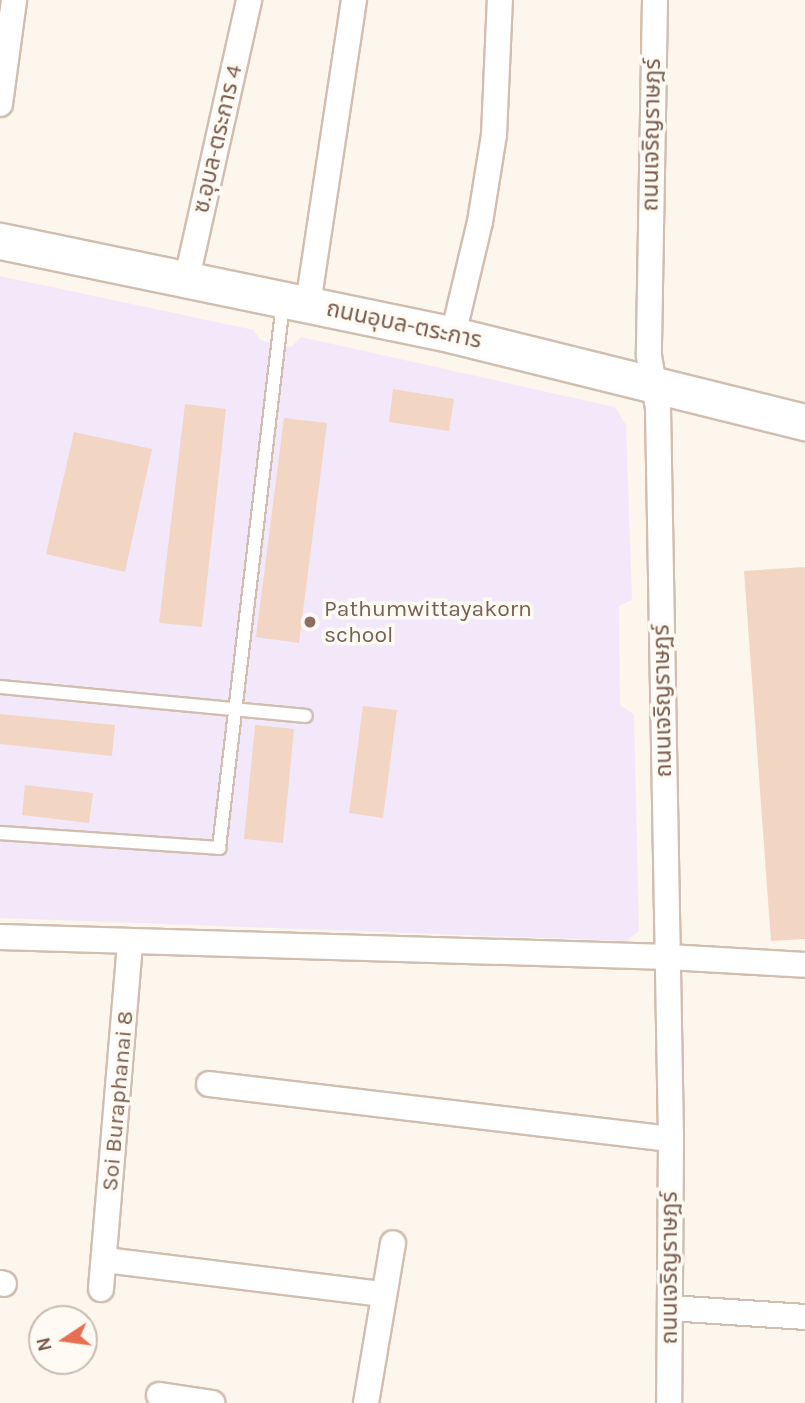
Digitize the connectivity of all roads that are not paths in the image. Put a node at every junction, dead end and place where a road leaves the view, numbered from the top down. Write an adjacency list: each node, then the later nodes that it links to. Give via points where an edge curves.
1 (14, 0): 6 (street)
2 (249, 0): 8 (street, ซ.อุบล-ตระการ 4)
3 (354, 0): 9 (street)
4 (500, 0): 10 (street, via 494,135 480,222)
5 (655, 0): 11 (street, ถนนเจริญราษฎร์, via 649,356)
6 (0, 104)
7 (0, 241): 8 (main road, ถนนอุบล-ตระการ)
8 (187, 278): 9 (main road, ถนนอุบล-ตระการ)
9 (296, 301): 10 (main road, ถนนอุบล-ตระการ); 14 (lane)
10 (453, 335): 11 (main road, ถนนอุบล-ตระการ)
11 (653, 382): 12 (main road, ถนนอุบล-ตระการ); 19 (street, ถนนเจริญราษฎร์, via 658,422)
12 (805, 422)
13 (0, 687): 14 (lane)
14 (237, 709): 15 (lane); 16 (lane, via 219,848)
15 (306, 716)
16 (0, 833)
17 (0, 937): 18 (street)
18 (130, 941): 19 (street); 24 (street, Soi Buraphanai 8)
19 (668, 957): 20 (street); 22 (street, ถนนเจริญราษฎร์)
20 (805, 965)
21 (209, 1084): 22 (street)
22 (671, 1139): 27 (street, ถนนเจริญราษฎร์)
23 (393, 1243): 26 (street)
24 (105, 1260): 25 (street, Soi Buraphanai 8); 26 (street)
25 (101, 1289)
26 (383, 1294): 31 (street)
27 (670, 1308): 28 (street); 32 (street, ถนนเจริญราษฎร์)
28 (805, 1317)
29 (159, 1395): 30 (street)
30 (212, 1403)
31 (366, 1403)
32 (669, 1403)

